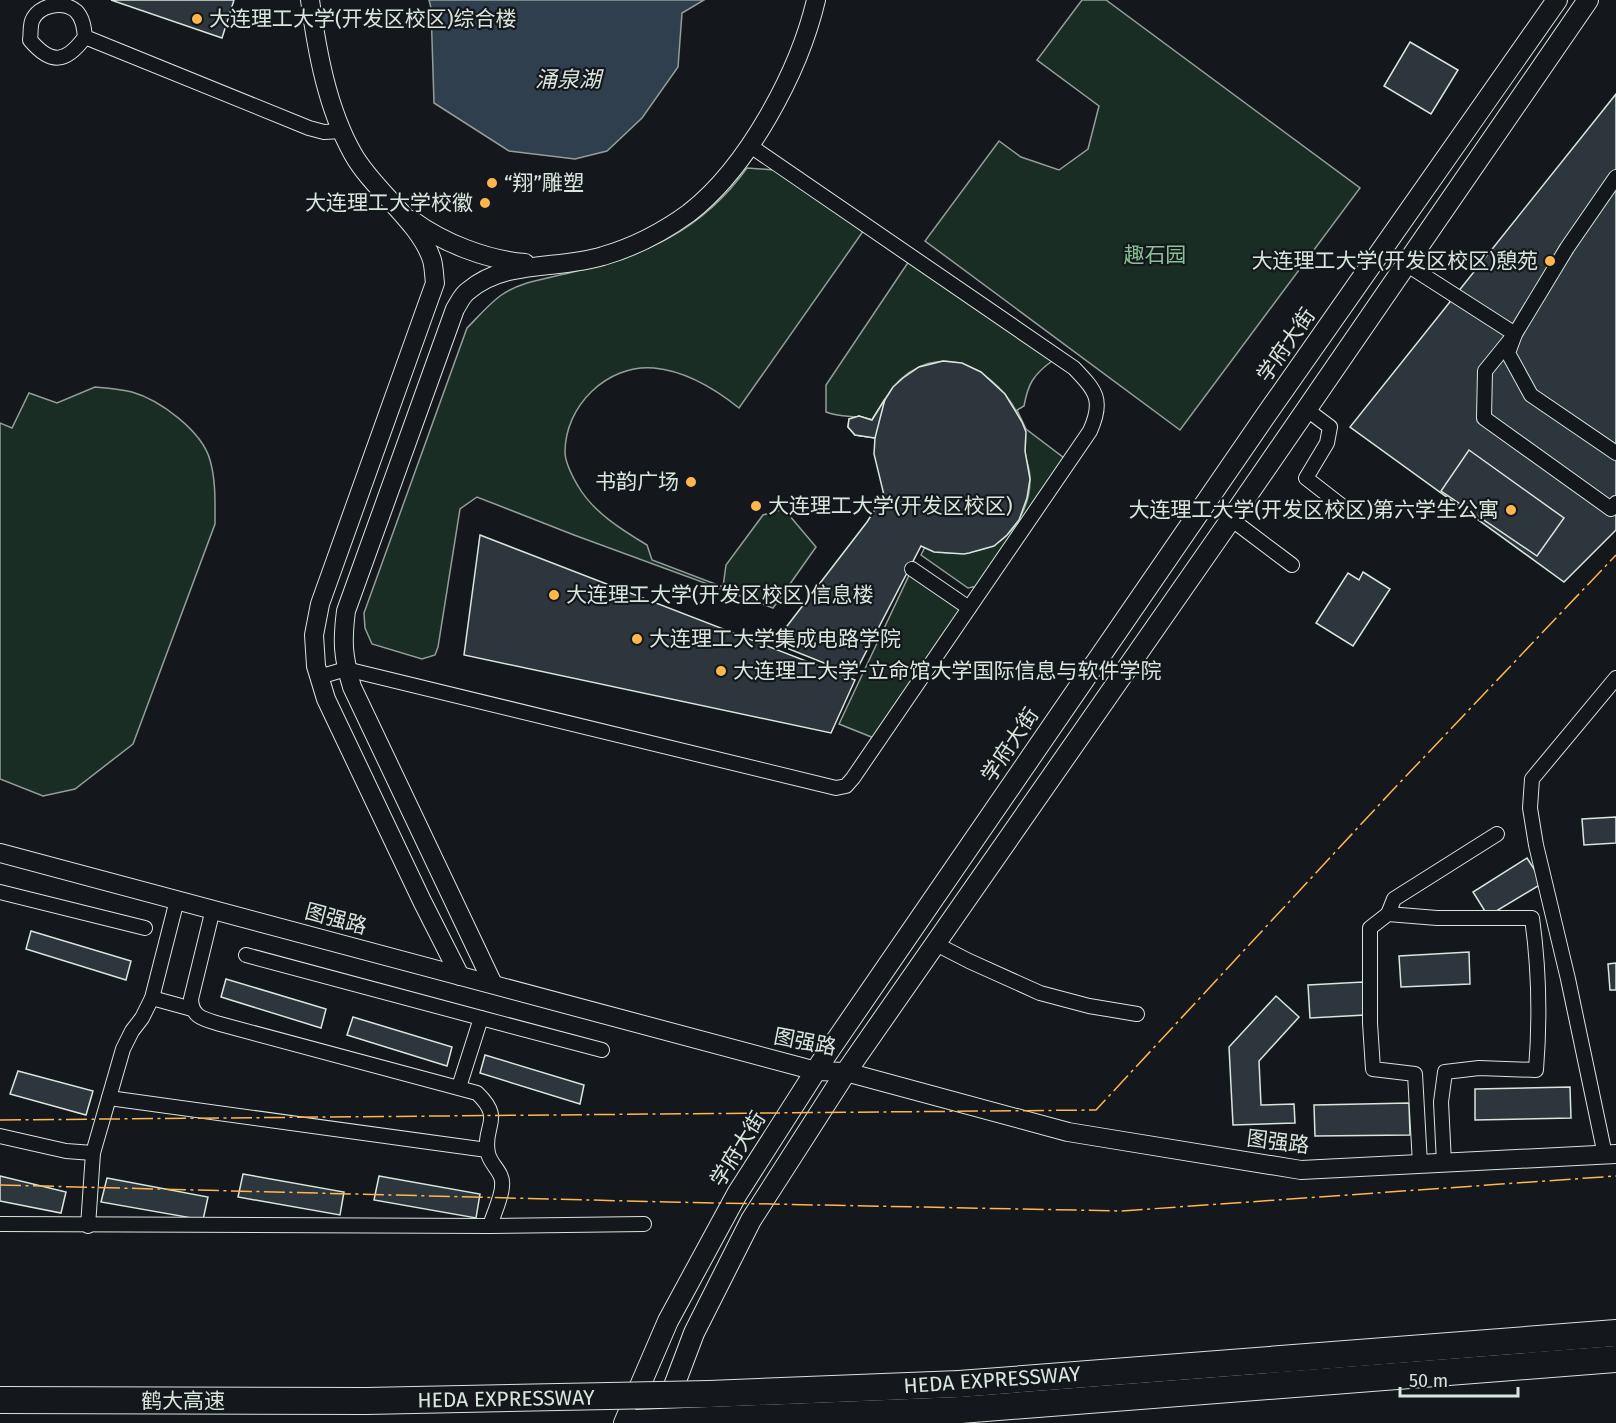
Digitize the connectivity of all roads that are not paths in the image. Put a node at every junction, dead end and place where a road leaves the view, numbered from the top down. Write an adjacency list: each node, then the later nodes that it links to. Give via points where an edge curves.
1 (310, 0): 6 (street, via 320,61)
2 (816, 0): 7 (street, via 788,79)
3 (1557, 0): 40 (main road, 学府大街)
4 (1588, 0): 10 (main road)
5 (85, 37): 5 (street, via 75,10 61,5 37,12 31,22 30,40 49,57 65,56 76,50); 6 (street, via 309,128)
6 (343, 131): 9 (street, via 353,154)
7 (749, 145): 11 (street, via 721,182 689,213 656,234 601,257); 20 (street, via 1074,368 1090,385 1097,400 1097,415 1090,431)
8 (1616, 177): 12 (street, via 1582,224)
9 (390, 201): 11 (street, via 438,237 515,262); 22 (street, via 423,243 432,260 435,283 320,604 314,636)
10 (1406, 264): 12 (street); 13 (main road)
11 (551, 265): 21 (street, via 504,272 482,280 466,292 455,309 346,611)
12 (1515, 334): 14 (street, via 1508,353 1531,395); 15 (street, via 1485,371 1484,418 1611,509)
13 (1306, 409): 16 (street, via 1330,427 1327,443 1306,478); 17 (main road)
14 (1616, 453)
15 (1616, 503)
16 (1351, 513)
17 (1231, 519): 18 (street); 31 (main road)
18 (1292, 565)
19 (912, 569): 20 (street)
20 (969, 608): 21 (street, via 853,778 846,786 836,788)
21 (346, 669): 22 (street); 34 (street)
22 (319, 677): 33 (street, via 365,782)
23 (1616, 678): 47 (street, via 1532,779 1530,808)
24 (1497, 834): 29 (street, via 1394,899)
25 (0, 853): 27 (street, 图强路)
26 (0, 892): 30 (street)
27 (177, 900): 28 (street, 图强路); 35 (street)
28 (213, 909): 33 (street, 图强路); 36 (street, via 190,999)
29 (1388, 914): 48 (street, via 1532,918 1539,1037 1536,1070 1479,1068 1445,1072 1441,1102); 49 (street, via 1370,928 1373,1069 1415,1074)
30 (145, 928)
31 (936, 944): 37 (street, via 1040,993); 41 (main road)
32 (246, 955): 38 (street)
33 (460, 976): 34 (street, 图强路)
34 (493, 984): 40 (street, 图强路)
35 (152, 998): 36 (street); 43 (street, via 123,1049)
36 (192, 1009): 42 (street, via 201,1018 220,1024)
37 (1137, 1014)
38 (481, 1018): 39 (street); 42 (street)
39 (602, 1050)
40 (816, 1071): 41 (street, 图强路); 60 (main road, 学府大街, via 731,1205 668,1321)
41 (846, 1072): 49 (street, 图强路, via 1068,1132 1301,1170); 62 (main road, via 751,1220 694,1333)
42 (459, 1087): 45 (street, via 477,1092 490,1108)
43 (109, 1098): 45 (street); 46 (street)
44 (0, 1136): 46 (street)
45 (487, 1150): 53 (street, via 503,1185)
46 (93, 1154): 52 (street)
47 (1610, 1154): 48 (street, 图强路)
48 (1444, 1163): 49 (street, 图强路)
49 (1420, 1164)
50 (0, 1224): 52 (street)
51 (644, 1224): 53 (street)
52 (88, 1226): 53 (street)
53 (490, 1226)
54 (1616, 1333): 59 (highway, HEDA EXPRESSWAY, bridge, via 959,1383 709,1395)
55 (1616, 1359): 56 (highway, HEDA EXPRESSWAY)
56 (1531, 1366): 57 (highway); 61 (highway, HEDA EXPRESSWAY, bridge, via 960,1410)
57 (1616, 1366)
58 (0, 1400): 59 (highway, 鹤大高速)
59 (366, 1401)
60 (624, 1423)
61 (636, 1423)
62 (660, 1423)

